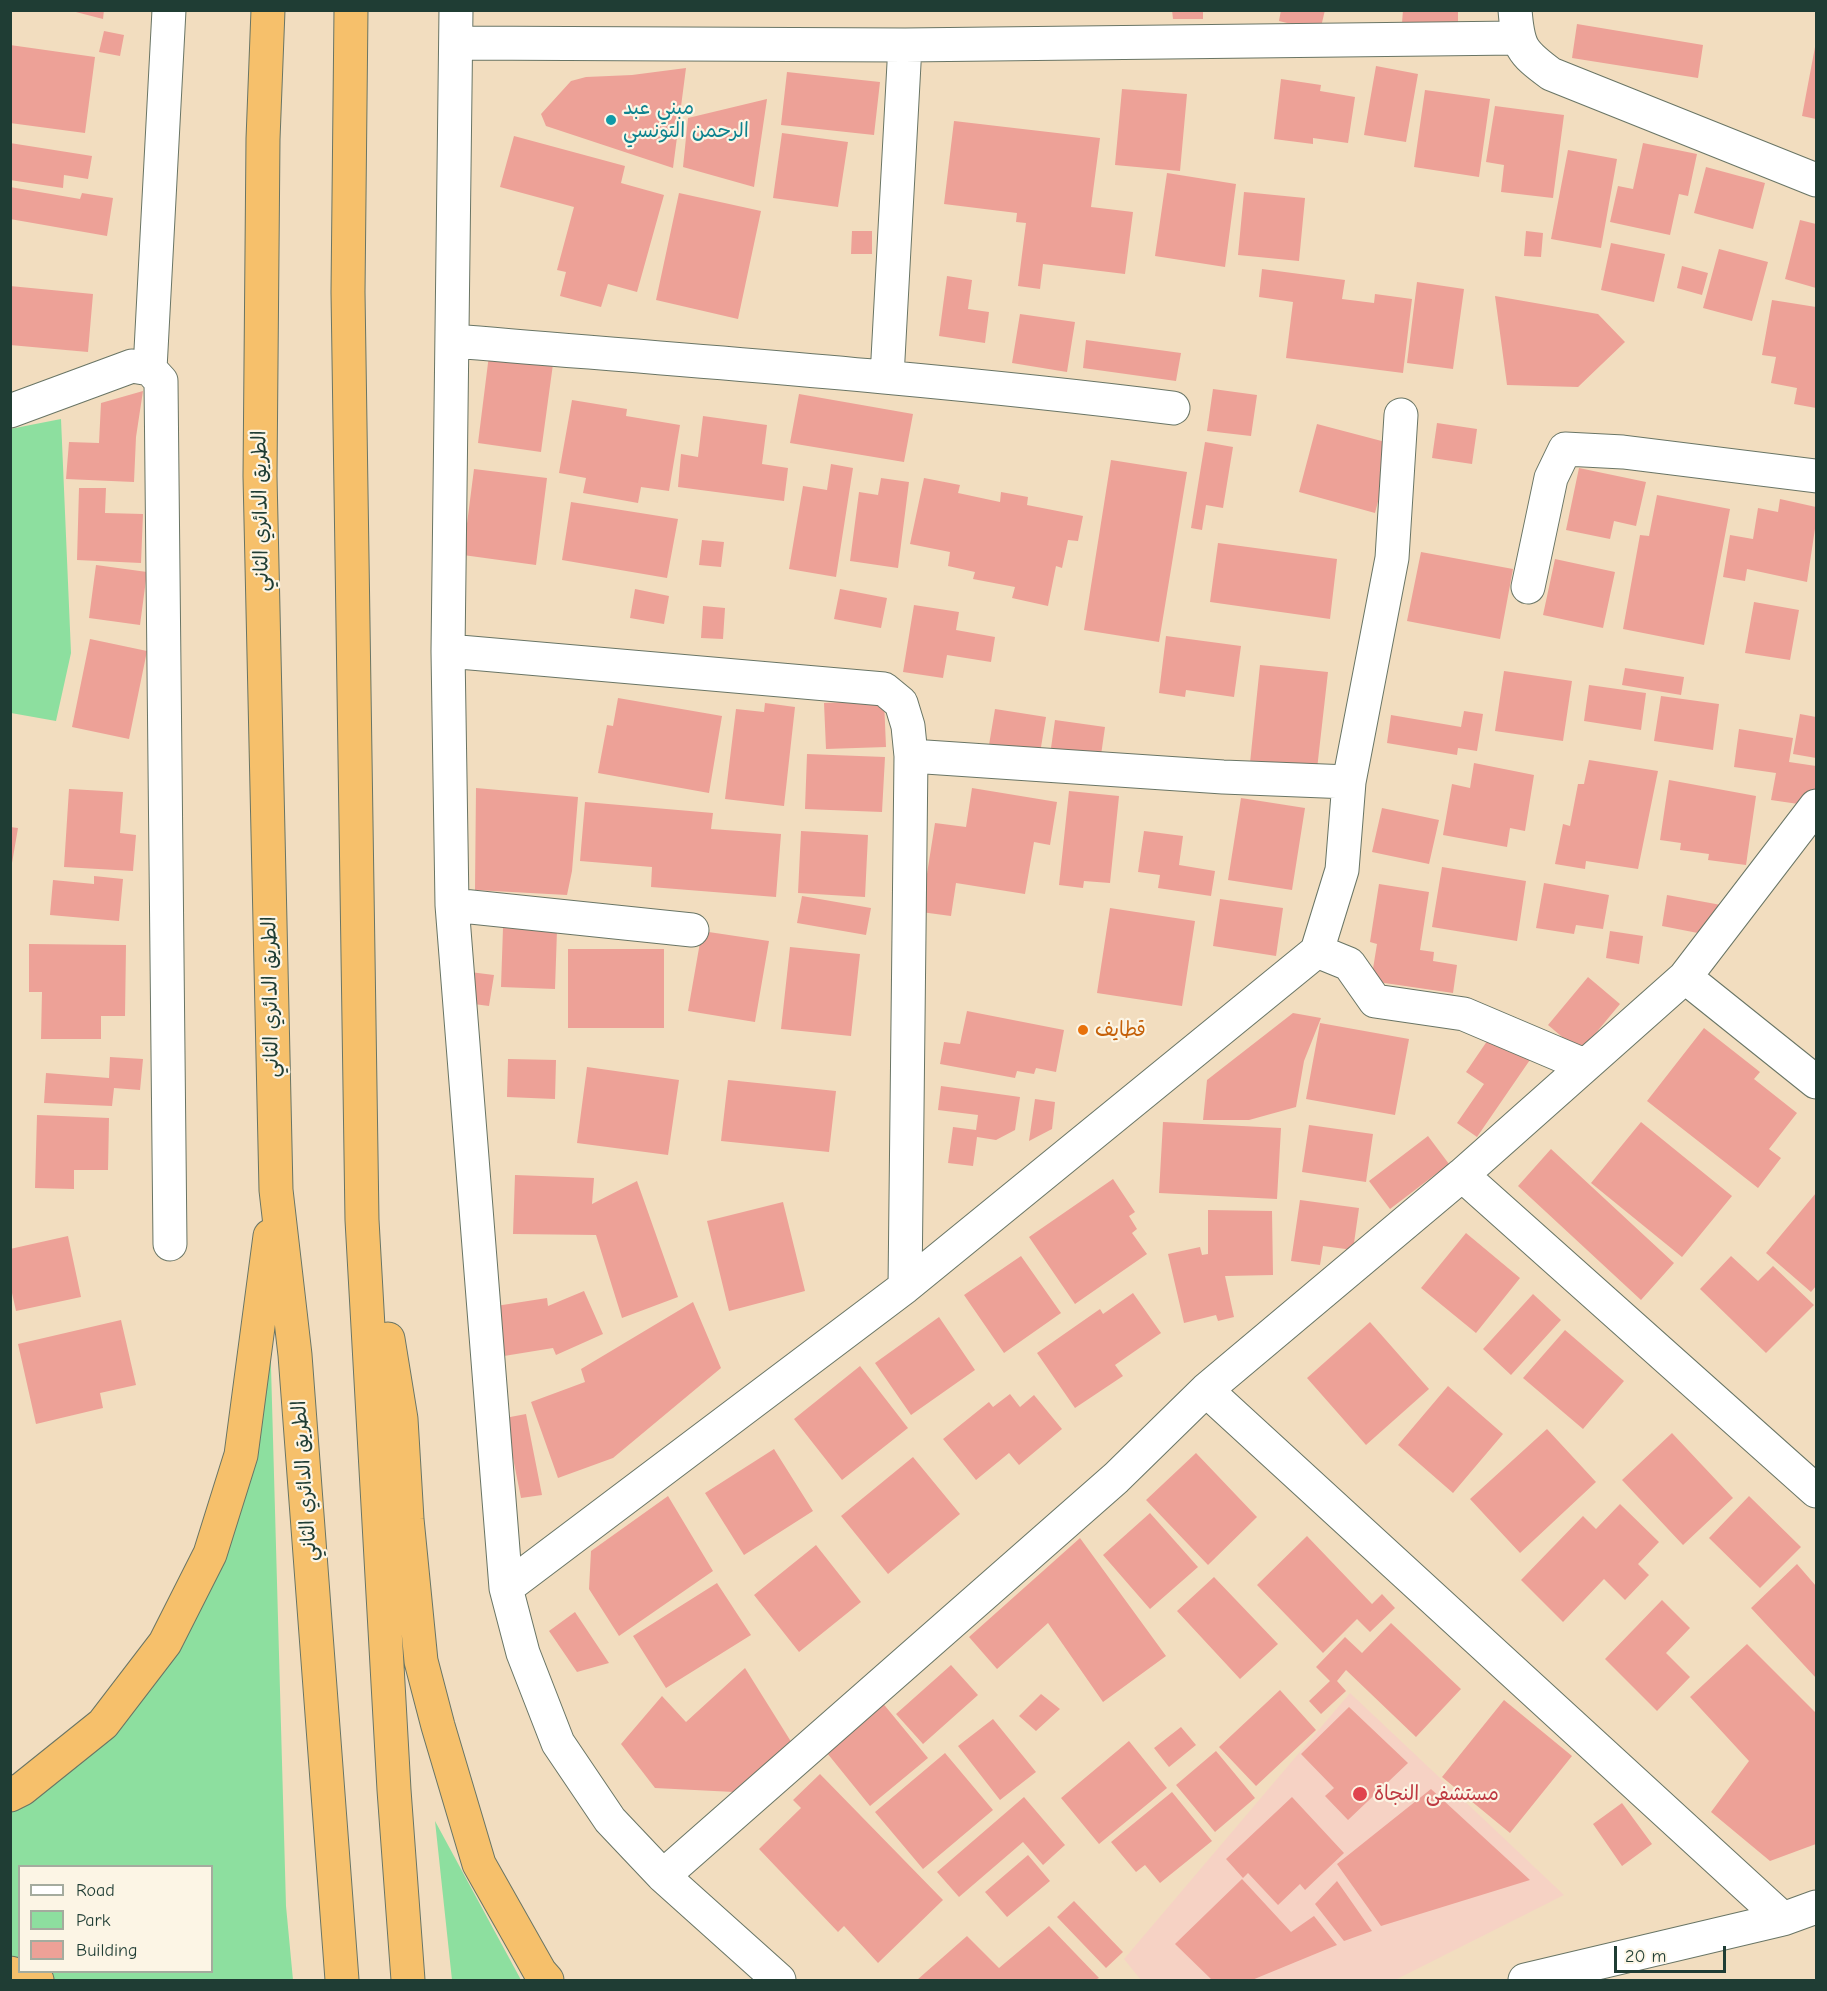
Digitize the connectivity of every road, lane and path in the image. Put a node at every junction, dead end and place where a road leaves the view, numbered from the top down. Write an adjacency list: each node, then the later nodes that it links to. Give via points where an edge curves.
1 (169, 10): 10 (street)
2 (268, 10): 28 (highway, الطريق الدائري الثاني, via 260,476)
3 (351, 10): 29 (highway, via 348,292)
4 (456, 10): 6 (street)
5 (1516, 24): 7 (street); 8 (street, via 1530,59 1551,74)
6 (456, 42): 7 (street); 9 (street)
7 (905, 45): 11 (street)
8 (1816, 180)
9 (453, 341): 11 (street); 17 (street)
10 (150, 369): 13 (street, via 132,366); 30 (street, via 161,381)
11 (887, 376): 12 (street)
12 (1173, 408)
13 (10, 411)
14 (1401, 415): 19 (street, via 1392,558)
15 (1816, 476): 16 (street, via 1623,452 1565,449 1551,478)
16 (1528, 587)
17 (448, 651): 18 (street, via 884,689 901,703 908,726); 21 (street)
18 (910, 756): 19 (street); 31 (street)
19 (1349, 782): 23 (street, via 1342,870)
20 (1816, 806): 24 (street)
21 (452, 905): 22 (street); 34 (street)
22 (692, 930)
23 (1317, 951): 25 (street, via 1349,964 1375,1001 1464,1014); 31 (street)
24 (1684, 976): 25 (street); 26 (street)
25 (1584, 1065): 27 (street)
26 (1816, 1082)
27 (1462, 1175): 32 (street); 33 (street)
28 (276, 1190): 35 (highway, via 241,1455 210,1554 165,1643 103,1724); 41 (highway, الطريق الدائري الثاني, via 295,1355)
29 (362, 1220): 42 (highway); 43 (highway, via 383,1310 401,1419 406,1519 421,1661 479,1864)
30 (170, 1244)
31 (905, 1287): 34 (street)
32 (1206, 1390): 36 (street, via 1116,1478); 38 (street)
33 (1816, 1491)
34 (506, 1588): 36 (street, via 523,1653 558,1743 610,1820)
35 (10, 1795)
36 (663, 1876): 44 (street)
37 (1816, 1907): 38 (street)
38 (1783, 1919): 45 (street)
39 (10, 1973): 40 (highway)
40 (37, 1980)
41 (342, 1980)
42 (408, 1980)
43 (547, 1980)
44 (779, 1980)
45 (1525, 1980)

